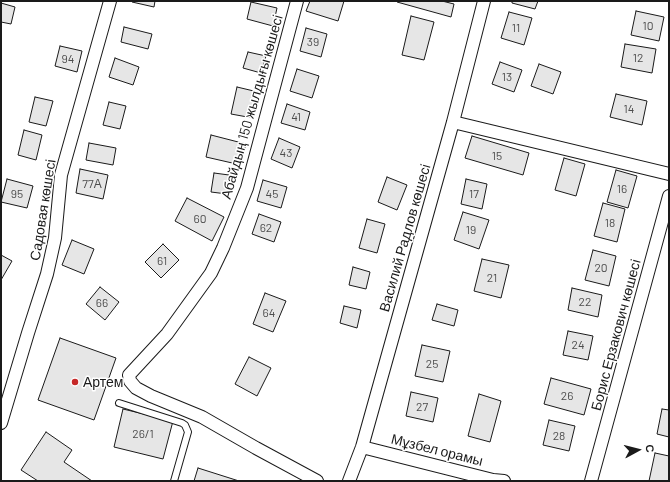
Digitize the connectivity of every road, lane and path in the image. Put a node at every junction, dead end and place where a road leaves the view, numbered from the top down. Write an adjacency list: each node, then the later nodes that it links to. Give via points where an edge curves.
1 (110, 1): 8 (street, Садовая көшесі, via 61,175 55,238 47,274)
2 (297, 1): 11 (street, Абайдың 150 жылдығы көшесі, via 247,188 223,248 211,273 167,334 129,374 130,381 136,388 202,417)
3 (484, 1): 4 (street, Василий Радлов көшесі)
4 (454, 122): 5 (street); 9 (street, Василий Радлов көшесі)
5 (669, 174)
6 (669, 196): 14 (street, Борис Ерзакович көшесі)
7 (118, 403): 10 (lane, via 184,425 188,432)
8 (1, 423)
9 (362, 447): 12 (street, Василий Радлов көшесі); 13 (street, Мұзбел орамы)
10 (174, 481)
11 (318, 481)
12 (350, 481)
13 (496, 481)
14 (591, 481)

